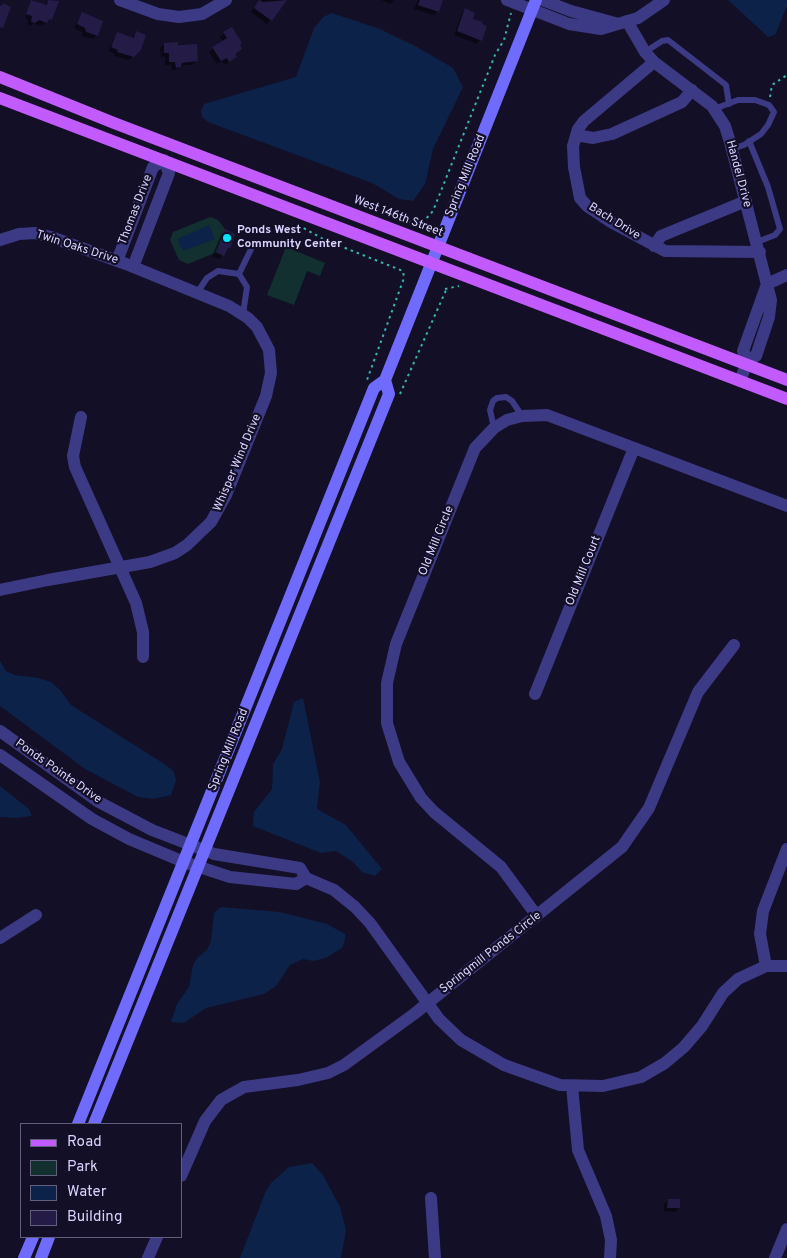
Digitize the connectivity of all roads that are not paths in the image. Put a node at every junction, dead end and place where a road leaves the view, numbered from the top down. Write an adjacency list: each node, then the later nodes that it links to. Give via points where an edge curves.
1 (120, 0): 2 (street, via 158,14 179,17 202,14)
2 (226, 0)
3 (542, 0): 7 (street, via 571,11)
4 (664, 0): 7 (street, via 648,12)
5 (511, 2): 6 (street)
6 (534, 5): 7 (street, via 582,27 601,29); 24 (street, Spring Mill Road)
7 (621, 22): 8 (street, Handel Drive)
8 (645, 52): 9 (street, Handel Drive); 13 (lane, via 668,40 726,86)
9 (654, 62): 11 (street, Handel Drive); 15 (street, via 584,121)
10 (0, 77): 17 (main road, West 146th Street)
11 (692, 90): 14 (street, Handel Drive); 15 (street, via 682,102 612,134 593,138)
12 (0, 98): 19 (main road)
13 (729, 104): 14 (lane); 16 (lane, via 738,100 755,100 769,105 774,112 768,125)
14 (714, 109): 18 (street, Handel Drive, via 725,126)
15 (576, 135): 23 (street, Bach Drive, via 574,168 580,198 611,222)
16 (749, 141): 18 (lane); 25 (lane, via 768,187 780,230)
17 (170, 144): 19 (street); 24 (main road, West 146th Street)
18 (732, 149): 20 (street, Handel Drive)
19 (164, 160): 26 (street, Thomas Drive, via 169,173); 27 (main road)
20 (746, 200): 23 (street, via 661,236); 25 (street, Handel Drive)
21 (0, 240): 26 (street, Twin Oaks Drive, via 35,233)
22 (254, 243): 28 (lane)
23 (654, 246): 25 (street, Bach Drive, via 673,252)
24 (438, 247): 27 (street, Spring Mill Road); 33 (main road, West 146th Street)
25 (758, 247): 30 (street, Handel Drive)
26 (125, 264): 31 (street, Whisper Wind Drive)
27 (432, 264): 35 (main road); 49 (street, Spring Mill Road, via 385,380 374,388)
28 (238, 274): 31 (lane, via 218,271 207,278); 32 (lane, via 246,287)
29 (785, 279): 30 (street)
30 (767, 284): 33 (street, via 743,351)
31 (197, 293): 32 (street, Whisper Wind Drive)
32 (243, 314): 42 (street, Whisper Wind Drive, via 264,339 269,350 271,373 266,396 226,495 211,522 186,545 161,559)
33 (747, 362): 34 (main road, West 146th Street); 35 (street)
34 (787, 380)
35 (740, 381): 36 (main road)
36 (787, 399)
37 (522, 416): 39 (street, Old Mill Circle); 39 (lane, via 512,400 497,398 490,410); 40 (street, Old Mill Circle, via 560,419)
38 (81, 417): 42 (street, via 73,456 75,467)
39 (494, 428): 54 (street, Old Mill Circle, via 475,448 396,644 387,683 387,723 400,762 421,798 501,867)
40 (634, 448): 41 (street, Old Mill Circle); 46 (street, Old Mill Court)
41 (787, 506)
42 (122, 569): 43 (street, Whisper Wind Drive); 45 (street, via 139,612)
43 (0, 590)
44 (734, 646): 54 (street, Springmill Ponds Circle, via 698,692 649,808 634,833 610,858)
45 (143, 657)
46 (535, 694)
47 (0, 731): 49 (street, Ponds Pointe Drive, via 99,802 152,830)
48 (0, 755): 51 (street, Ponds Pointe Drive, via 92,819 129,839)
49 (198, 849): 51 (street, Spring Mill Road); 52 (street, Ponds Pointe Drive, via 300,868)
50 (787, 849): 56 (street, via 762,911 760,934)
51 (191, 865): 52 (street, Ponds Pointe Drive, via 230,876 278,882 296,884); 60 (street, Spring Mill Road); 61 (street, Spring Mill Road)
52 (306, 878): 58 (street, Ponds Pointe Drive, via 334,890 355,907 370,923)
53 (36, 915): 55 (street)
54 (537, 916): 58 (street, Springmill Ponds Circle)
55 (0, 938)
56 (766, 966): 57 (street); 59 (street, Ponds Pointe Drive, via 747,973 730,985 696,1034 666,1063 641,1077 620,1083)
57 (787, 966)
58 (426, 1003): 59 (street, Ponds Pointe Drive, via 449,1030 482,1054 534,1077); 62 (street, Springmill Ponds Circle, via 364,1051 328,1073 244,1087 221,1100 205,1121)
59 (572, 1086): 72 (street, via 578,1150 606,1216)
60 (78, 1123)
61 (94, 1123)
62 (182, 1174)
63 (431, 1198): 71 (street)
64 (787, 1230): 73 (street)
65 (33, 1238): 68 (street)
66 (50, 1238): 69 (street)
67 (157, 1238): 70 (street)
68 (24, 1258)
69 (41, 1258)
70 (148, 1258)
71 (435, 1258)
72 (610, 1258)
73 (775, 1258)

